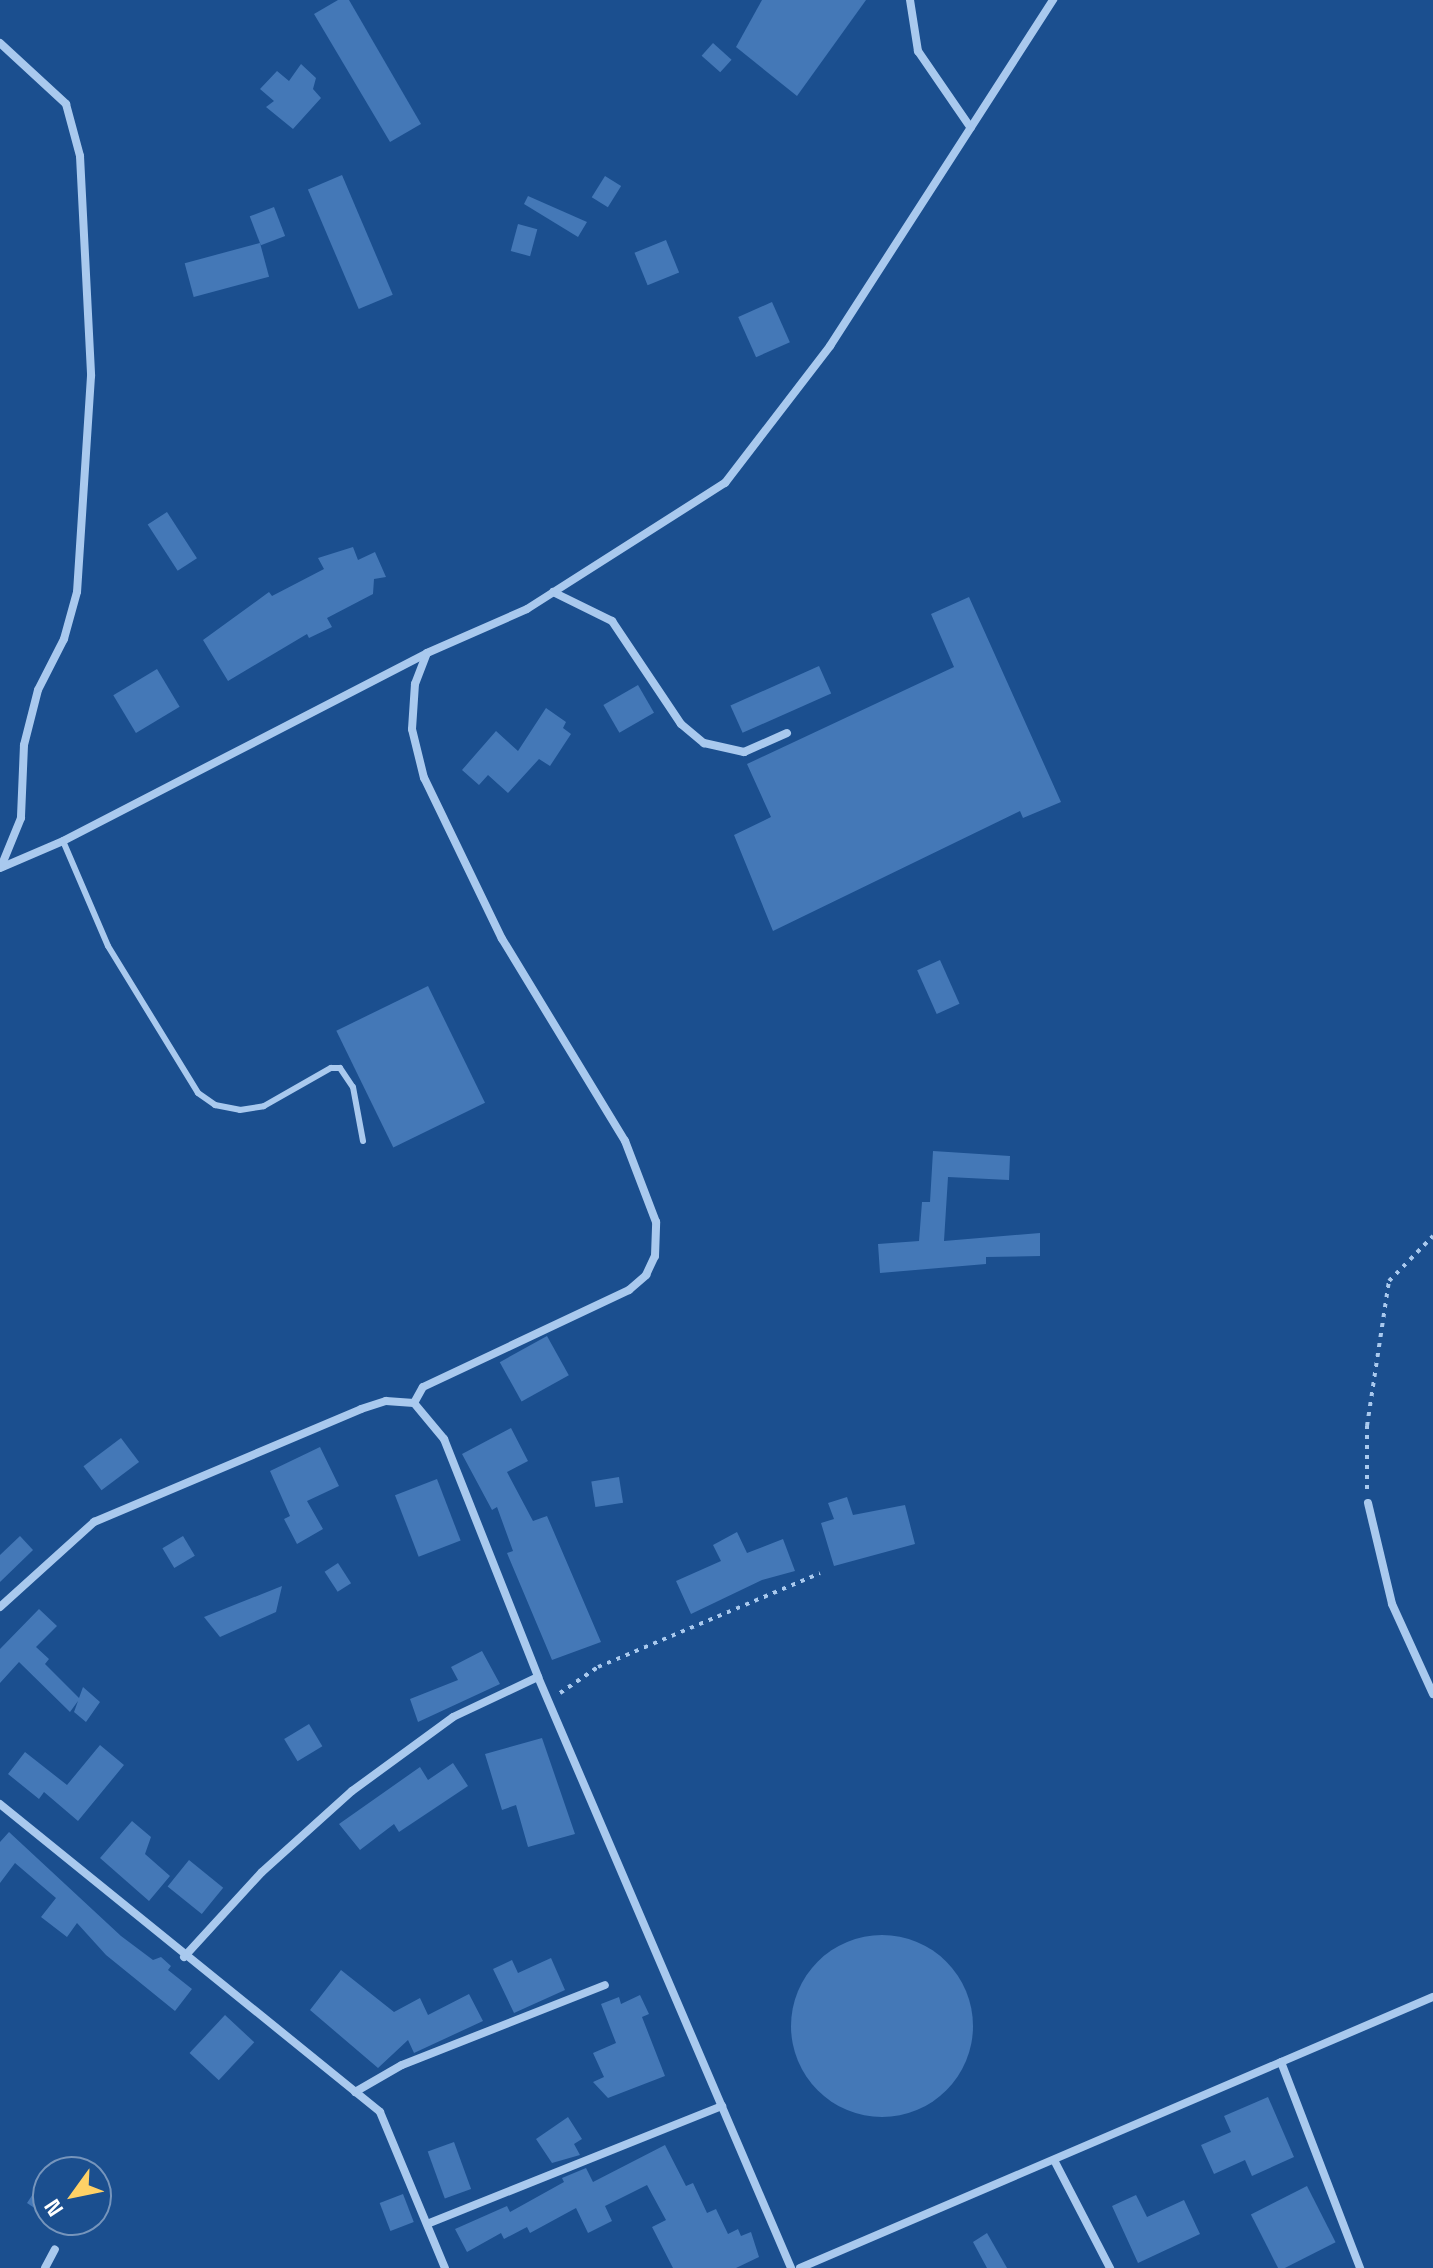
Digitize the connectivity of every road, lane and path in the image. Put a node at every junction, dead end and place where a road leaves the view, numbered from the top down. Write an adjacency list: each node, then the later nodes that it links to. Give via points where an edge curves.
1 (910, 0): 4 (street, via 918,51)
2 (1053, 0): 4 (street)
3 (0, 43): 9 (street, via 66,104 80,156 91,376 77,592 64,639 38,690 24,745 21,818)
4 (971, 128): 5 (street, via 830,346 725,483)
5 (553, 592): 6 (street); 7 (street, via 612,621 681,724 704,743 744,752)
6 (427, 653): 8 (street); 12 (street, via 415,684 412,729 424,778 502,939 625,1141 656,1222 655,1256 646,1275 629,1290 423,1387)
7 (787, 733)
8 (63, 841): 9 (street); 10 (lane, via 108,946 198,1093 215,1105 240,1110 264,1106 331,1068 340,1068 353,1087)
9 (1, 868)
10 (363, 1141)
11 (1433, 1236): 13 (path, via 1389,1281 1367,1426)
12 (414, 1403): 15 (street, via 386,1401 361,1409 94,1522); 16 (street, via 444,1439)
13 (1368, 1503): 17 (street, via 1392,1604)
14 (820, 1573): 18 (path, via 598,1667)
15 (0, 1607)
16 (538, 1677): 18 (street); 20 (street, via 453,1717 352,1791 262,1872)
17 (1433, 1694)
18 (548, 1701): 25 (street)
19 (0, 1804): 20 (street)
20 (184, 1957): 24 (street)
21 (605, 1985): 24 (street, via 402,2065)
22 (1433, 1997): 23 (street)
23 (1281, 2062): 26 (street); 34 (street)
24 (355, 2092): 27 (street, via 380,2112)
25 (722, 2106): 27 (street); 31 (street)
26 (1054, 2160): 32 (street); 33 (street)
27 (427, 2224): 30 (street)
28 (55, 2249): 29 (street)
29 (45, 2268)
30 (445, 2268)
31 (791, 2268)
32 (800, 2268)
33 (1110, 2268)
34 (1360, 2268)

